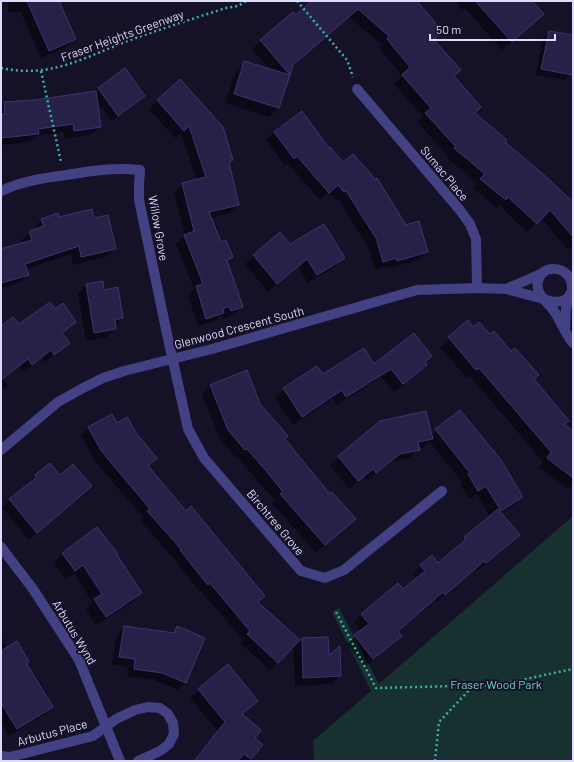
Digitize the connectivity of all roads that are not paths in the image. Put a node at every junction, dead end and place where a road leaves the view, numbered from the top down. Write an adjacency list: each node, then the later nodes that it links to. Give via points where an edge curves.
1 (357, 89): 5 (street, Sumac Place, via 470,224 476,239)
2 (1, 191): 11 (street, Willow Grove, via 26,181 64,175 110,169 140,170 139,200)
3 (568, 271): 4 (street, via 553,268); 7 (street)
4 (543, 273): 6 (street, Glenwood Crescent South); 8 (street, via 538,290)
5 (477, 288): 6 (street, Glenwood Crescent South); 11 (street, Glenwood Crescent South, via 417,290)
6 (506, 289): 8 (street, Glenwood Crescent South)
7 (572, 293): 8 (street, via 562,302); 9 (street, via 566,308)
8 (544, 300): 9 (street)
9 (565, 330): 10 (street)
10 (573, 343)
11 (173, 358): 12 (street, Glenwood Crescent South, via 103,378 83,388 58,402); 13 (street, Birchtree Grove, via 188,429 204,458 301,571 325,578 344,570)
12 (1, 450)
13 (442, 491)
14 (1, 547): 15 (street, Arbutus Wynd, via 33,589 79,660)
15 (107, 726): 16 (street, Arbutus Place, via 93,736 10,757); 17 (street, Arbutus Wynd); 18 (street, Arbutus Place, via 135,710 148,707 160,708 168,714 173,723 174,734 169,744)
16 (1, 756)
17 (120, 761)
18 (138, 761)

